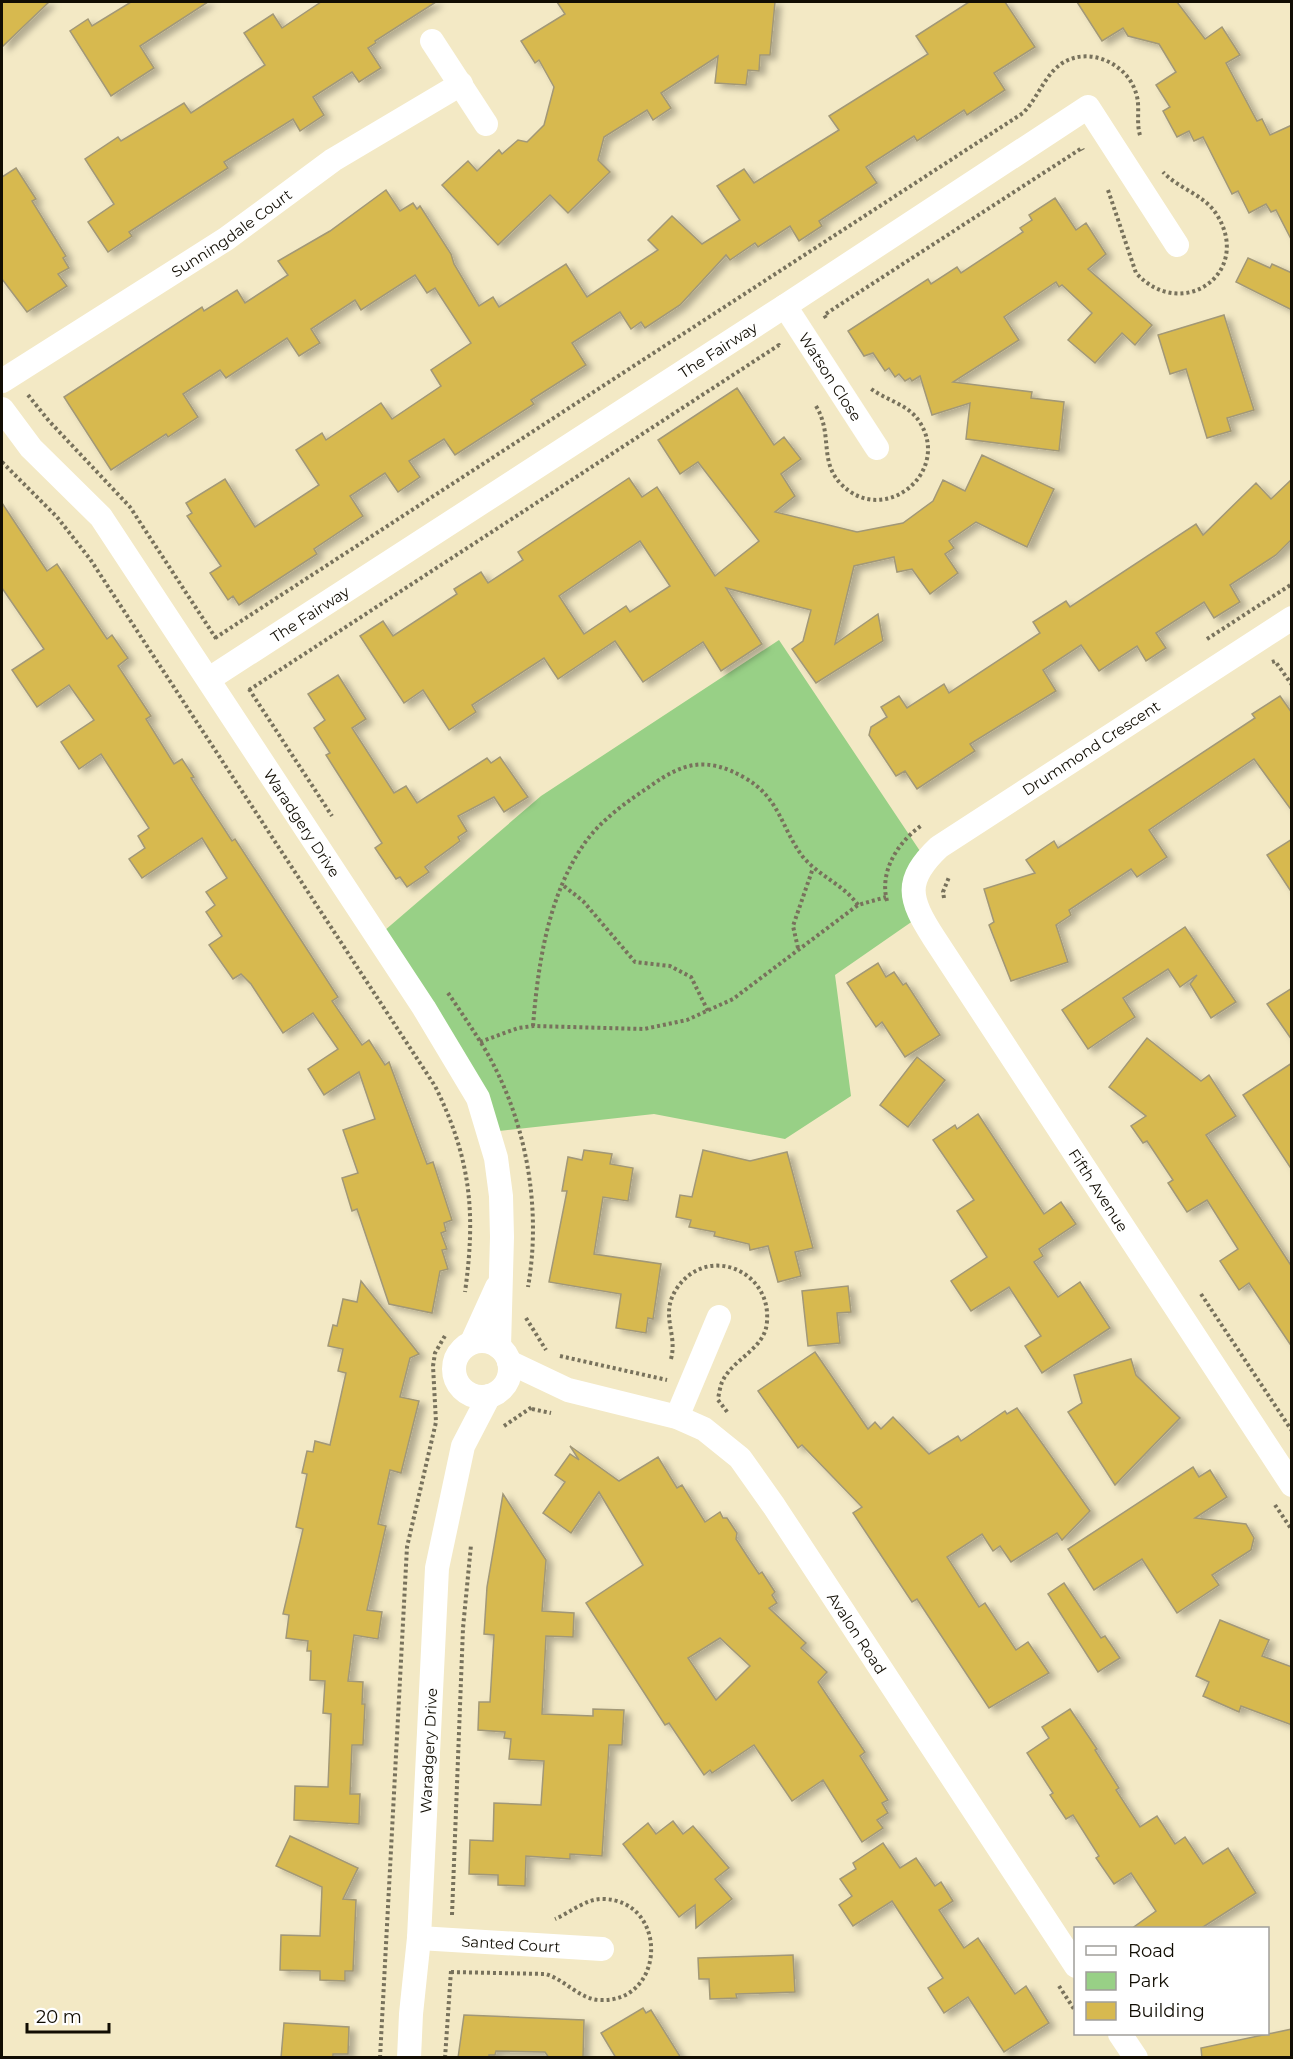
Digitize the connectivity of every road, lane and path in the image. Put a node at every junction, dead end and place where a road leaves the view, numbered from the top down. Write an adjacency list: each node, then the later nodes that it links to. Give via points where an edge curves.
1 (432, 41): 2 (street)
2 (461, 84): 3 (street); 7 (street, Sunningdale Court, via 333,160 219,244)
3 (486, 124)
4 (1177, 245): 5 (street, The Fairway, via 1088,107)
5 (785, 306): 9 (street, Watson Close); 15 (street, The Fairway)
6 (779, 345): 17 (path)
7 (2, 381)
8 (2, 409): 15 (street, Waradgery Drive, via 31,448 101,517)
9 (877, 448)
10 (2, 462): 33 (path, via 57,517 90,558 435,1086 458,1136 469,1193 471,1247)
11 (1292, 584): 13 (path)
12 (1289, 626): 22 (street, Drummond Crescent, via 939,847 919,868)
13 (1203, 642)
14 (1267, 664): 16 (path, via 1275,661)
15 (209, 679): 31 (street, Waradgery Drive, via 452,1051 478,1098 490,1132 499,1179)
16 (1292, 685)
17 (249, 690)
18 (928, 821): 23 (path, via 897,849 886,879)
19 (813, 868): 21 (path, via 766,793 743,777 697,763 668,774 616,812 585,842); 24 (path); 27 (path, via 793,926)
20 (955, 871): 25 (path, via 945,884)
21 (564, 886): 28 (path, via 583,901 634,962 670,966 691,977); 29 (path, via 541,954)
22 (912, 895): 52 (street, Fifth Avenue, via 925,924)
23 (886, 897): 24 (path); 26 (path)
24 (858, 904): 27 (path)
25 (945, 904)
26 (888, 905)
27 (798, 948): 28 (path, via 733,999)
28 (708, 1011): 29 (path, via 644,1029)
29 (532, 1026): 30 (path)
30 (480, 1042)
31 (500, 1282): 37 (street, Waradgery Drive); 38 (street, Waradgery Drive)
32 (1196, 1287): 49 (path)
33 (464, 1297)
34 (524, 1314): 40 (path, via 548,1353)
35 (719, 1317): 48 (street)
36 (450, 1328): 64 (path, via 435,1353 436,1422 407,1547)
37 (472, 1342): 38 (street, via 481,1340); 42 (street, via 454,1361)
38 (504, 1354): 43 (street, Avalon Road); 44 (street, via 509,1377)
39 (559, 1356): 41 (path)
40 (546, 1359)
41 (665, 1380)
42 (459, 1386): 44 (street, via 473,1396); 51 (street, Waradgery Drive)
43 (568, 1390): 44 (street, Avalon Road); 48 (street, Avalon Road)
44 (495, 1393): 51 (street, Waradgery Drive)
45 (534, 1398): 46 (path)
46 (532, 1408): 47 (path); 50 (path)
47 (554, 1414)
48 (677, 1417): 59 (street, Avalon Road, via 716,1437 752,1473)
49 (1292, 1431)
50 (496, 1432)
51 (463, 1446): 57 (street, Waradgery Drive, via 442,1534 436,1580)
52 (1292, 1485)
53 (1273, 1501): 54 (path)
54 (1292, 1530)
55 (472, 1533): 56 (path, via 463,1628)
56 (452, 1912)
57 (419, 1938): 58 (street, Santed Court); 65 (street, Waradgery Drive)
58 (602, 1949)
59 (1074, 1963)
60 (451, 1972): 66 (path)
61 (1056, 1983): 62 (path)
62 (1074, 2009)
63 (1121, 2035): 67 (street)
64 (381, 2058)
65 (409, 2058)
66 (445, 2058)
67 (1136, 2058)

